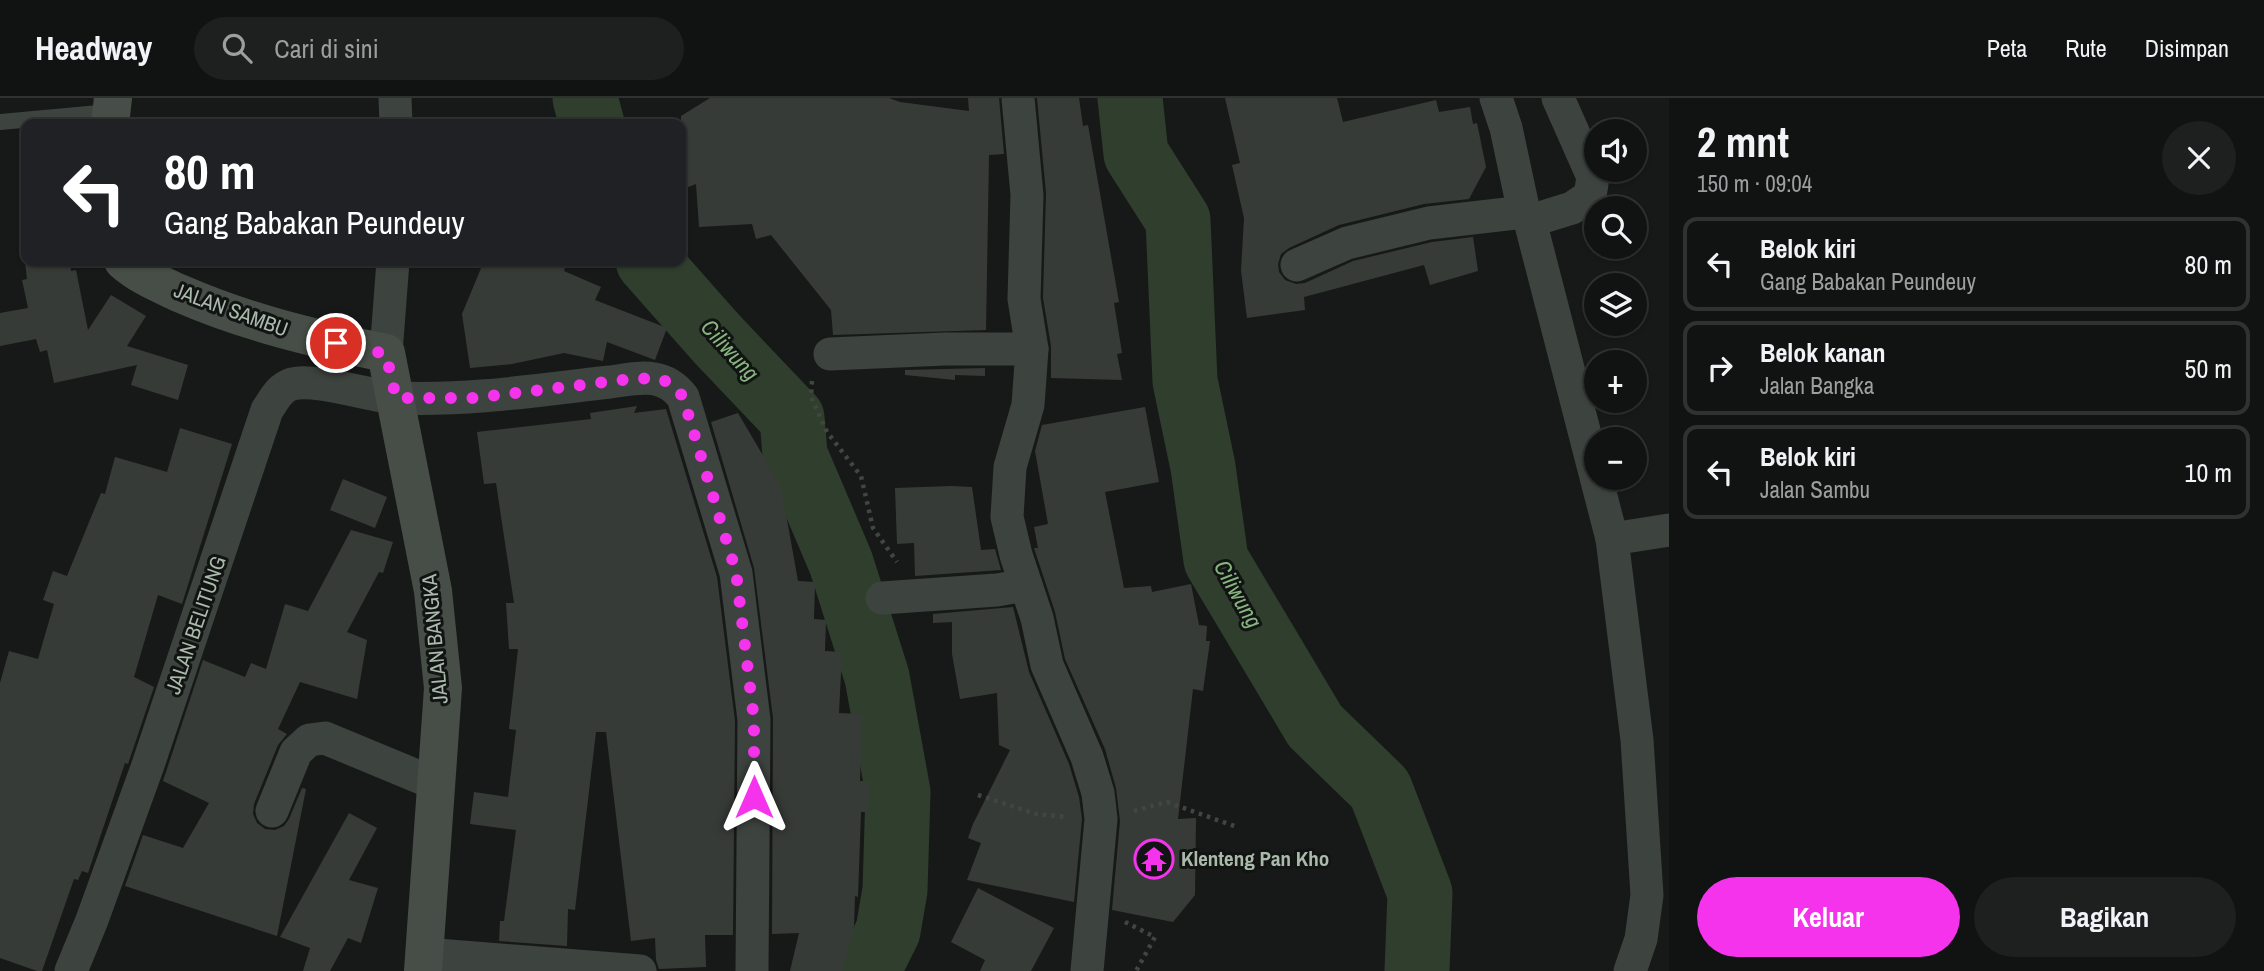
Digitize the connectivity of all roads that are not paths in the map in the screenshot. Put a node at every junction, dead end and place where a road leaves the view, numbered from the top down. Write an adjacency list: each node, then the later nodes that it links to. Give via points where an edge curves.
1 (395, 98): 7 (street)
2 (1018, 98): 14 (street, via 1027,195 1024,299)
3 (1496, 98): 10 (street)
4 (1558, 98): 10 (street, via 1593,177 1590,196 1572,208)
5 (111, 111): 6 (lane)
6 (30, 119)
7 (396, 119)
8 (21, 120): 9 (lane)
9 (0, 122)
10 (1527, 216): 11 (street, via 1429,223 1347,243); 19 (street)
11 (1297, 265)
12 (128, 266): 15 (street, JALAN SAMBU, via 138,275 204,304 311,338)
13 (393, 266): 15 (street)
14 (1032, 349): 16 (street); 20 (street, via 1028,405 1010,467 1007,517)
15 (386, 354): 17 (street, JALAN BANGKA)
16 (830, 354)
17 (396, 398): 22 (street, JALAN BANGKA, via 433,591 443,688); 25 (street, JALAN BELITUNG, via 293,384 280,390 267,410 148,765); 27 (street, via 474,398 658,378 674,385 683,397 736,572 754,720)
18 (1669, 530): 19 (street)
19 (1612, 539): 29 (street, via 1637,740 1647,895 1641,939)
20 (1026, 585): 21 (street); 28 (street, via 1047,665 1098,793 1101,819)
21 (882, 598)
22 (436, 784): 23 (street, via 324,738 309,740 296,752); 24 (street, JALAN BANGKA)
23 (272, 811)
24 (424, 962): 26 (street)
25 (71, 971)
26 (640, 971)
27 (752, 971)
28 (1087, 971)
29 (1630, 971)

